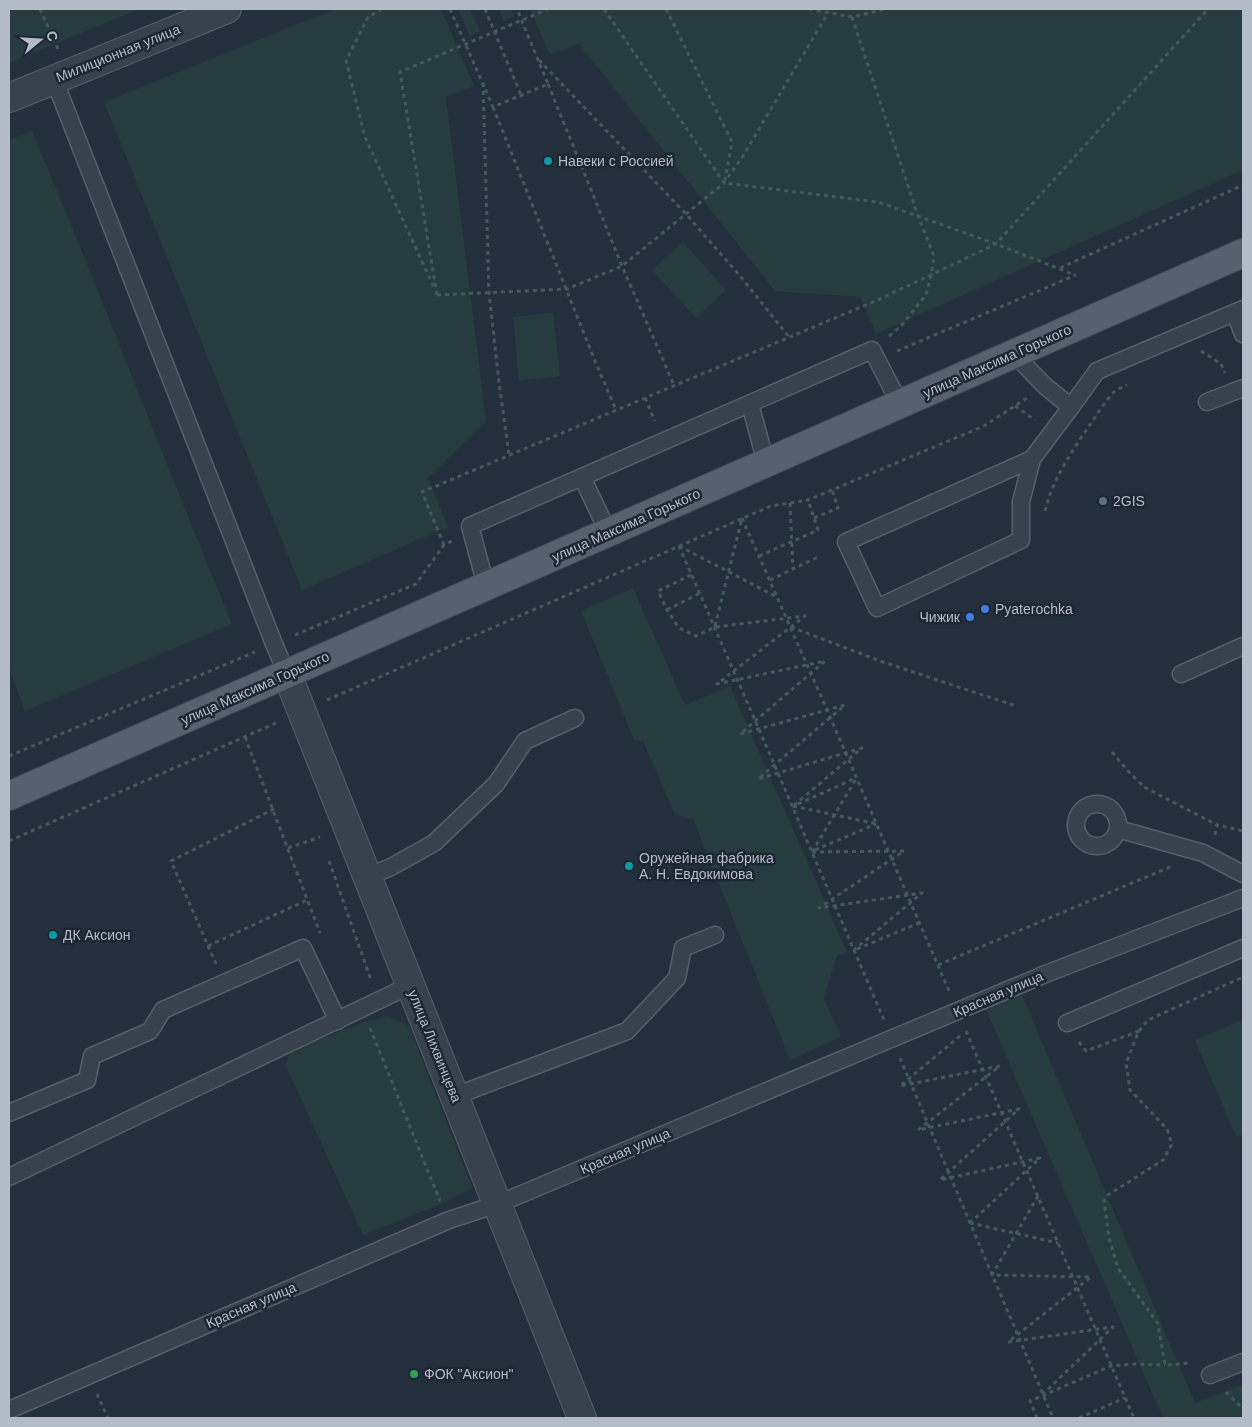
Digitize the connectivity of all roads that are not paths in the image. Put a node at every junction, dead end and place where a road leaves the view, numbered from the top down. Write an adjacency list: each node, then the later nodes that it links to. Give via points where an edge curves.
1 (227, 9): 2 (street, Милиционная улица)
2 (54, 79): 3 (street, Милиционная улица); 19 (lane)
3 (9, 98)
4 (1243, 253): 7 (main road, улица Максима Горького)
5 (1239, 311): 6 (lane); 12 (lane, via 1097,371)
6 (1243, 334)
7 (1014, 354): 11 (main road, улица Максима Горького); 12 (lane)
8 (1238, 390): 9 (lane)
9 (1207, 402)
10 (750, 404): 11 (lane, via 872,350); 14 (lane); 15 (lane)
11 (900, 404): 14 (main road, улица Максима Горького)
12 (1071, 407): 13 (lane)
13 (1032, 459): 13 (lane, via 846,542 877,608 1021,540 1021,502)
14 (766, 463): 16 (main road, улица Максима Горького)
15 (582, 477): 16 (lane); 17 (lane, via 470,526)
16 (608, 532): 17 (main road, улица Максима Горького)
17 (486, 586): 19 (main road, улица Максима Горького)
18 (1243, 646): 20 (lane)
19 (287, 674): 22 (main road, улица Максима Горького); 25 (street, улица Лихвинцева)
20 (1181, 674)
21 (575, 718): 25 (lane, via 525,741 496,784 434,843)
22 (9, 796)
23 (1118, 829): 24 (lane, via 1203,853)
24 (1243, 874)
25 (368, 877): 29 (street, улица Лихвинцева)
26 (1243, 898): 35 (lane, Красная улица, via 1048,973)
27 (715, 935): 32 (lane, via 684,948 677,978 627,1031)
28 (1243, 948): 31 (lane)
29 (411, 985): 30 (lane); 32 (street, улица Лихвинцева)
30 (338, 1021): 33 (lane, via 302,948 163,1010 150,1031 92,1056 87,1080); 34 (lane)
31 (1067, 1023)
32 (455, 1096): 35 (street, улица Лихвинцева)
33 (9, 1113)
34 (9, 1176)
35 (498, 1204): 38 (lane, Красная улица, via 449,1220); 39 (street, улица Лихвинцева)
36 (1243, 1362): 37 (lane)
37 (1210, 1375)
38 (9, 1410)
39 (582, 1418)

